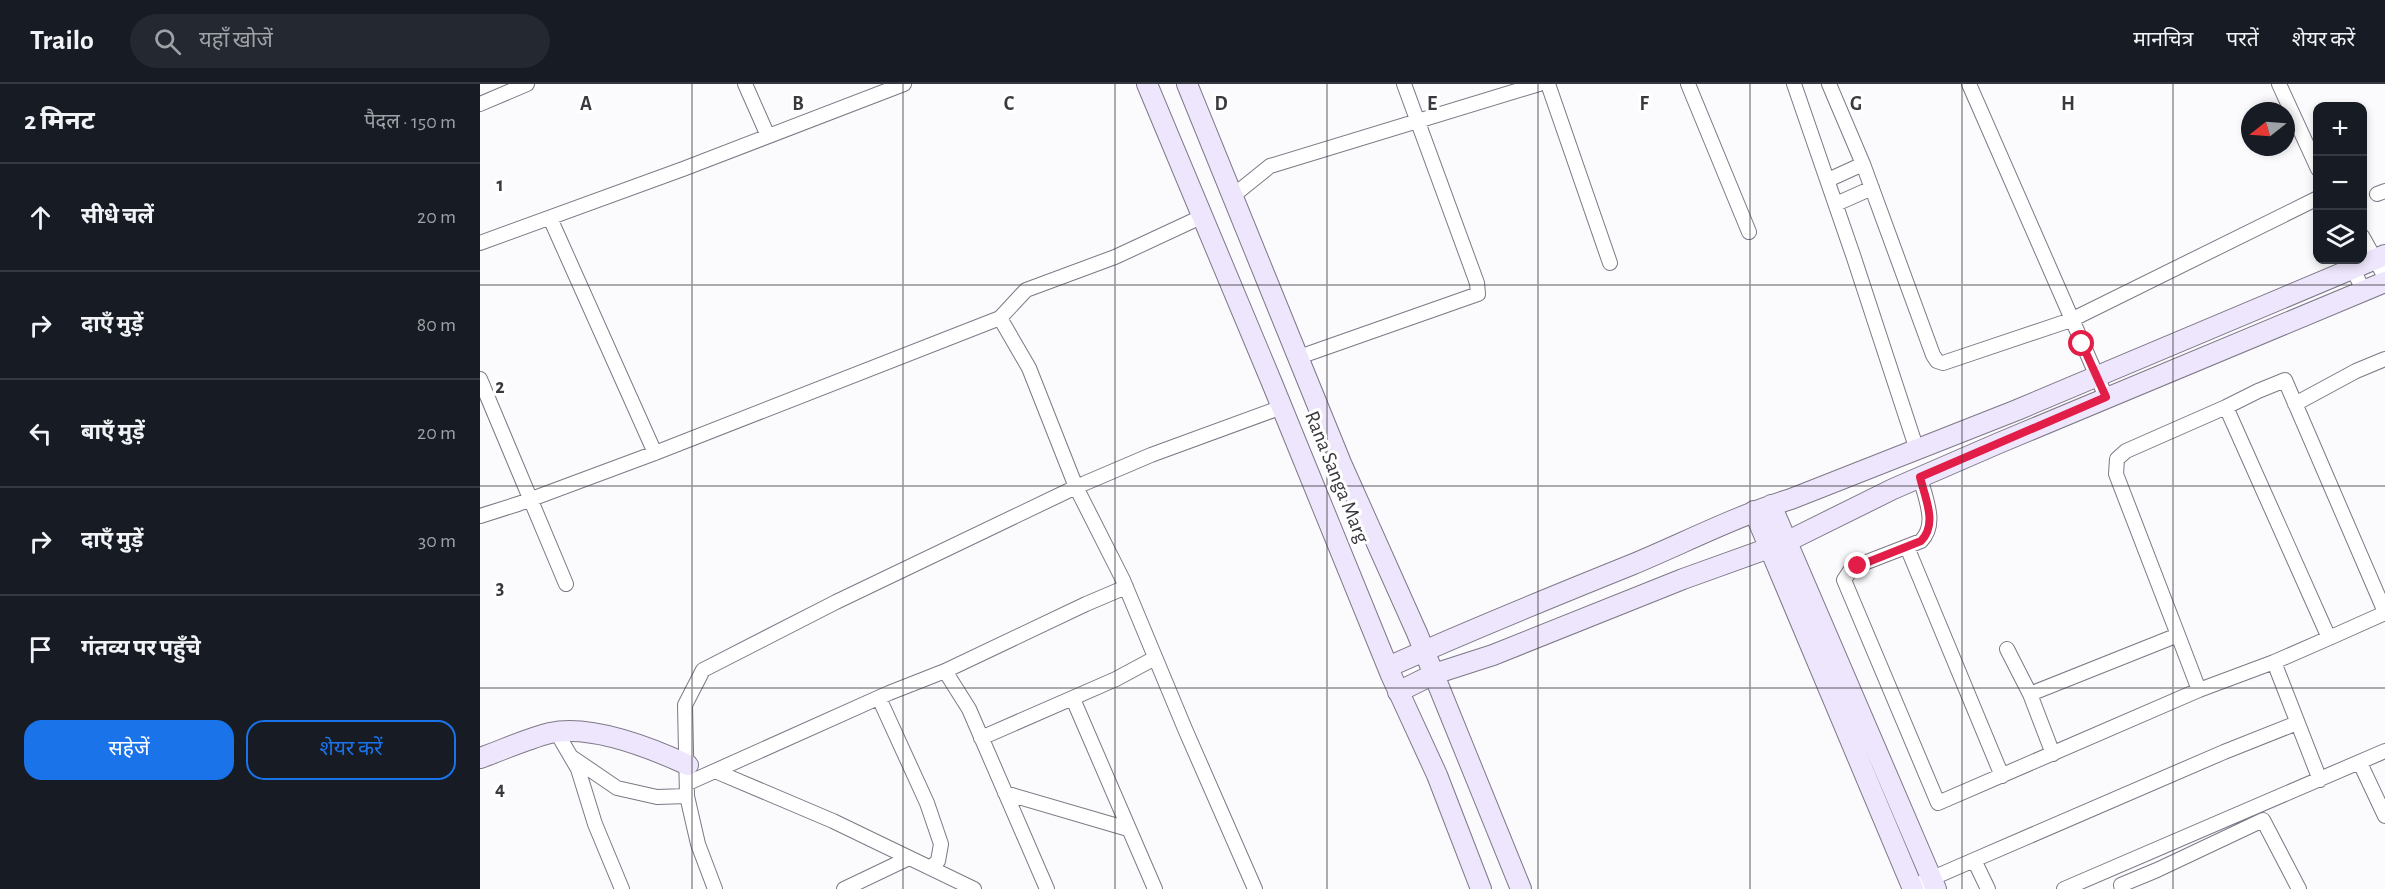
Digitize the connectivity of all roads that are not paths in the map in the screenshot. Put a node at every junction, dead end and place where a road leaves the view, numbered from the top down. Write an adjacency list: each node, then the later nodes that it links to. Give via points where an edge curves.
1 (527, 84): 14 (street)
2 (746, 84): 16 (street)
3 (904, 84): 16 (street)
4 (1147, 84): 24 (street, Rana Sanga Marg)
5 (1187, 84): 21 (street, Rana Sanga Marg)
6 (1404, 84): 15 (street)
7 (1539, 84): 15 (street)
8 (1548, 84): 30 (street)
9 (1688, 84): 26 (street)
10 (1794, 84): 19 (street)
11 (1829, 84): 18 (street)
12 (1969, 84): 36 (street)
13 (2279, 84): 17 (street)
14 (480, 104)
15 (1418, 119): 21 (street, via 1270,166); 37 (street, via 1478,294)
16 (768, 136): 25 (street)
17 (2313, 158)
18 (1863, 164): 19 (street); 20 (street)
19 (1828, 180): 23 (street)
20 (1872, 189): 23 (street); 36 (street, via 1937,361 1943,363)
21 (1234, 195): 37 (street, Rana Sanga Marg)
22 (2313, 200): 36 (street)
23 (1836, 204): 45 (street)
24 (1202, 217): 35 (street, via 1026,290); 43 (street, Rana Sanga Marg)
25 (550, 218): 28 (street); 46 (street)
26 (1749, 232)
27 (2367, 242): 29 (street)
28 (480, 243)
29 (2380, 257): 32 (street)
30 (1610, 263)
31 (2351, 264): 34 (street); 39 (street)
32 (2385, 277)
33 (2385, 282): 34 (street)
34 (2364, 291): 41 (street)
35 (1000, 318): 46 (street); 48 (street, via 1029,368)
36 (2071, 320): 39 (street)
37 (1299, 357): 60 (street, Rana Sanga Marg)
38 (2385, 359): 42 (street)
39 (2097, 377): 41 (street); 45 (street)
40 (480, 379): 49 (street)
41 (2106, 397): 47 (street)
42 (2295, 404): 44 (street, via 2285,380); 56 (street)
43 (1282, 407): 48 (street); 63 (street, Rana Sanga Marg)
44 (2226, 407): 57 (street, via 2126,451 2117,459 2116,474); 58 (street)
45 (1917, 450): 50 (street)
46 (656, 453): 49 (street)
47 (1920, 477): 52 (street); 53 (street, via 1931,524 1929,534)
48 (1076, 487): 55 (street); 82 (street, via 703,670 685,705)
49 (531, 499): 51 (street); 54 (street)
50 (1763, 508): 52 (street); 60 (street)
51 (480, 516)
52 (1777, 544): 65 (street, via 1493,655); 89 (street); 90 (street)
53 (1906, 547): 80 (street); 80 (street, via 1858,566 1844,580 1884,676 1938,803)
54 (566, 584)
55 (1126, 587): 61 (street); 64 (street)
56 (2385, 613): 58 (street)
57 (2178, 635): 66 (street); 68 (street)
58 (2329, 638): 62 (street)
59 (2007, 649): 68 (street)
60 (1424, 651): 63 (street); 65 (street, Rana Sanga Marg)
61 (1155, 658): 70 (street); 97 (street)
62 (2274, 662): 66 (street); 71 (street)
63 (1388, 667): 67 (street, Rana Sanga Marg)
64 (945, 671): 69 (street); 73 (street)
65 (1434, 674): 67 (street); 99 (street, Rana Sanga Marg)
66 (2199, 690): 75 (street)
67 (1398, 692): 98 (street, Rana Sanga Marg, via 1437,776)
68 (2030, 694): 75 (street)
69 (879, 698): 79 (street); 88 (street, via 927,803 941,844 938,861)
70 (1073, 699): 73 (street); 85 (street)
71 (2297, 723): 81 (street); 87 (street)
72 (557, 733): 76 (street); 77 (street); 82 (street, via 588,732 647,747)
73 (981, 738): 83 (street)
74 (2385, 751): 78 (street)
75 (2053, 754): 80 (street)
76 (572, 757): 82 (street, via 617,788 657,797); 91 (street)
77 (480, 758)
78 (2360, 763): 81 (street); 84 (street)
79 (715, 771): 82 (street); 86 (street)
80 (2002, 776)
81 (2320, 780): 101 (street)
82 (688, 781): 92 (street, via 698,844)
83 (1005, 793): 85 (street); 95 (street)
84 (2385, 816)
85 (1128, 829): 96 (street)
86 (909, 858): 88 (street); 93 (street)
87 (1974, 860): 89 (street); 100 (street)
88 (930, 868): 94 (street)
89 (1934, 884): 90 (street)
90 (1913, 888)
91 (622, 889)
92 (715, 889)
93 (844, 889)
94 (974, 889)
95 (1047, 889)
96 (1155, 889)
97 (1255, 889)
98 (1481, 889)
99 (1521, 889)
100 (1988, 889)
101 (2064, 889)
102 (2122, 889): 103 (street, via 2121,885 2263,820)
103 (2299, 889)

